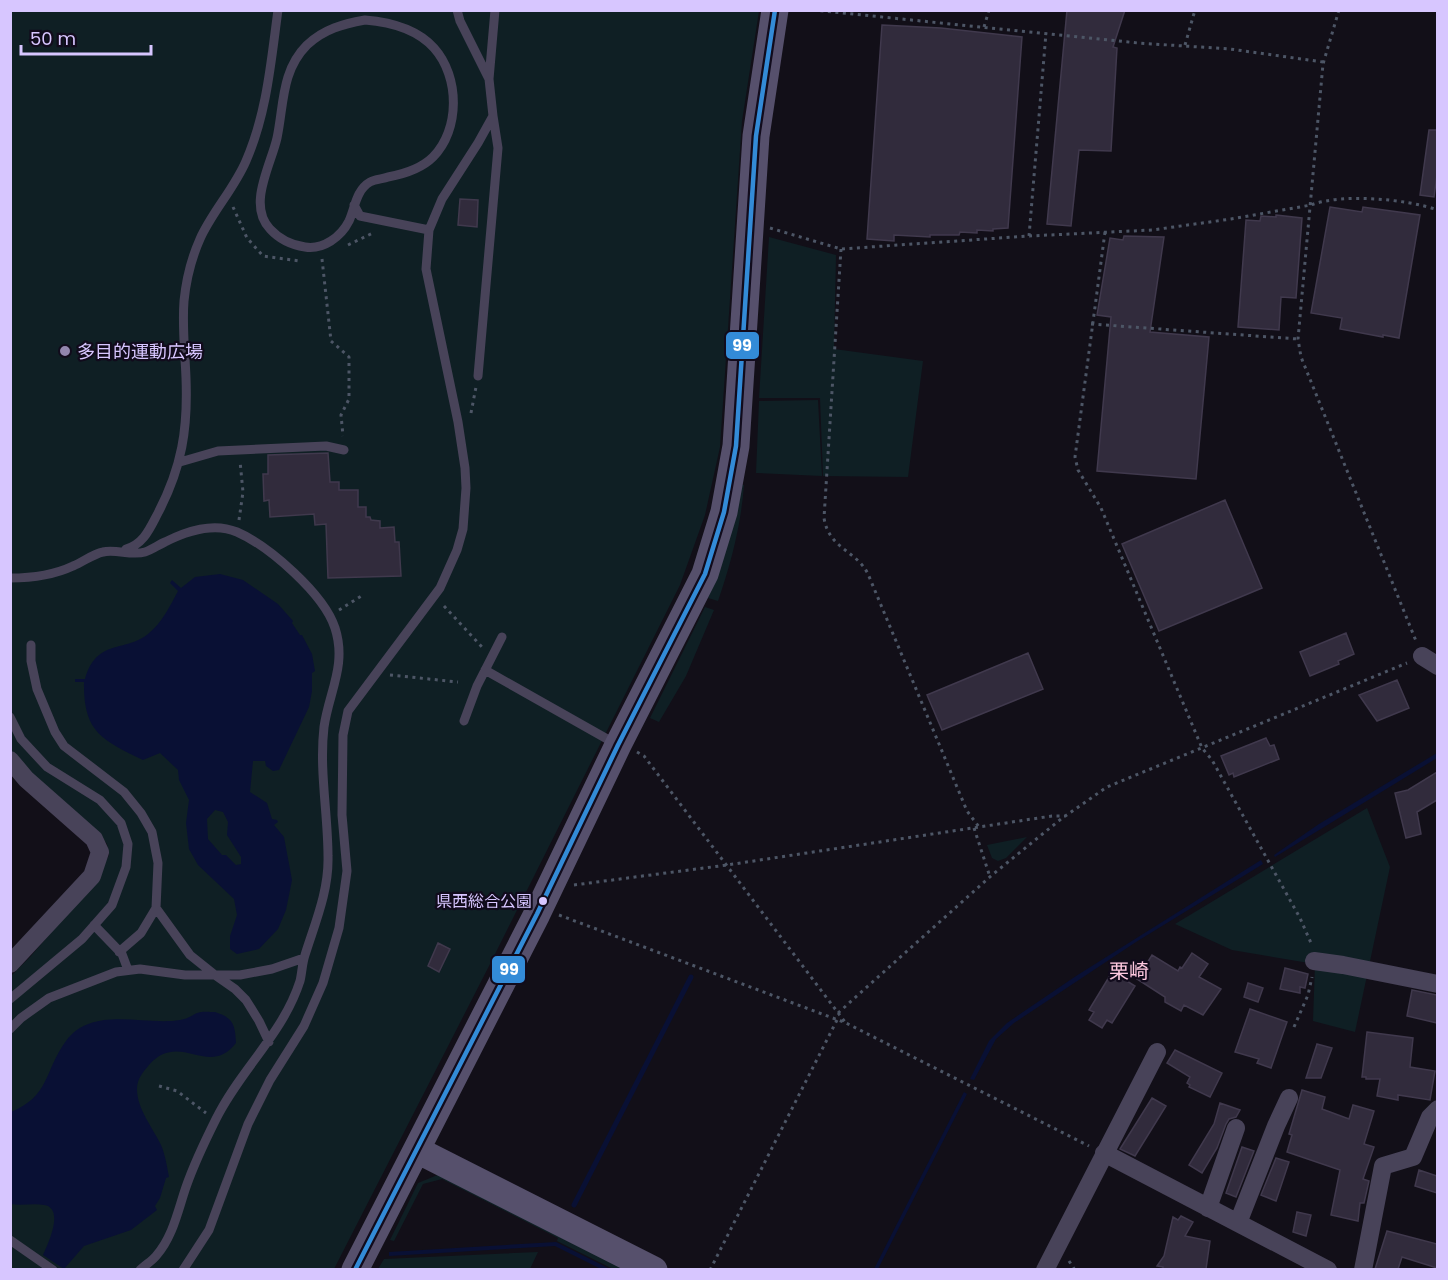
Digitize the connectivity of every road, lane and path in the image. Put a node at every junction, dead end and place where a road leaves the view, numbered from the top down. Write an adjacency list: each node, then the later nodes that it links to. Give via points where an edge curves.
1 (278, 10): 29 (lane, via 260,123 246,162 200,239 185,291 182,321 186,380)
2 (457, 10): 13 (lane)
3 (495, 10): 13 (lane)
4 (775, 10): 45 (street, via 756,136 730,488 705,574)
5 (813, 10): 9 (path)
6 (989, 10): 9 (path)
7 (1195, 10): 11 (path)
8 (1339, 10): 12 (path)
9 (984, 27): 10 (path)
10 (1046, 33): 11 (path); 21 (path)
11 (1185, 45): 12 (path)
12 (1323, 62): 16 (path)
13 (489, 79): 14 (lane)
14 (493, 116): 19 (lane, via 442,199); 26 (lane, via 498,148)
15 (354, 205): 15 (lane, via 370,182 408,173 432,158 444,142 454,107 447,70 435,49 405,28 384,22 364,20 342,25 306,46 284,86 277,138 260,200 267,227 280,239 309,248 334,239 349,221); 19 (lane, via 360,216)
16 (1311, 205): 17 (path, via 1322,200 1388,199); 20 (path, via 1152,230); 25 (path)
17 (1437, 210)
18 (766, 226): 22 (path)
19 (429, 230): 34 (lane, via 426,269 458,423 466,488 463,529)
20 (1104, 232): 21 (path); 24 (path)
21 (1029, 236): 22 (path)
22 (841, 249): 49 (path, via 826,529 831,539 863,564)
23 (322, 259): 28 (path, via 331,341 349,357 349,399 341,415)
24 (1092, 324): 25 (path); 46 (path, via 1075,457 1078,470 1101,508)
25 (1298, 339): 39 (path, via 1301,357)
26 (478, 376)
27 (238, 450): 28 (lane, via 326,446); 29 (lane); 30 (path, via 243,492)
28 (344, 450)
29 (180, 462): 31 (lane, via 147,535 135,547)
30 (239, 534): 31 (lane, via 214,528 196,530 144,552); 35 (lane, via 254,541 304,582)
31 (115, 552): 32 (lane, via 102,552 71,568)
32 (10, 578)
33 (363, 595): 35 (path)
34 (434, 596): 38 (path); 41 (lane)
35 (330, 616): 57 (lane, via 340,657 324,727 326,886)
36 (502, 637): 40 (lane)
37 (31, 645): 53 (lane, via 37,689 64,746 124,792 152,832 158,863)
38 (484, 650)
39 (1430, 661): 46 (path)
40 (484, 670): 44 (lane); 45 (lane)
41 (376, 674): 42 (path); 83 (lane, via 348,711 343,735 342,815 347,871 339,928 323,983 304,1026 248,1124 209,1230)
42 (458, 682)
43 (10, 717): 55 (lane, via 21,739 47,767 100,800 121,823 128,844 126,867 111,905)
44 (464, 721)
45 (618, 744): 50 (path, via 643,754); 76 (street)
46 (1202, 748): 48 (path, via 1107,787); 58 (path, via 1300,918 1311,942)
47 (10, 760): 59 (street, via 94,839 100,852 92,876)
48 (1065, 816): 49 (path); 51 (path)
49 (977, 827): 50 (path); 51 (path)
50 (727, 865): 52 (path, via 577,886); 64 (path)
51 (990, 877): 64 (path)
52 (567, 884)
53 (156, 908): 56 (lane, via 141,933); 61 (lane, via 190,955)
54 (556, 914): 65 (path)
55 (94, 925): 56 (lane); 63 (lane)
56 (119, 952): 60 (lane)
57 (304, 958): 61 (lane, via 272,969); 69 (lane, via 300,981)
58 (1314, 961): 62 (street); 67 (path, via 1308,995)
59 (10, 964)
60 (128, 970): 61 (lane); 68 (lane, via 49,998)
61 (214, 975): 69 (lane, via 246,1000)
62 (1437, 984)
63 (10, 999)
64 (838, 1013): 66 (path)
65 (837, 1020): 66 (path); 86 (path)
66 (846, 1023): 77 (path)
67 (1294, 1027)
68 (10, 1029)
69 (269, 1042): 74 (lane, via 234,1088)
70 (1157, 1052): 77 (street)
71 (159, 1086): 74 (path, via 177,1090)
72 (1289, 1098): 79 (street)
73 (1437, 1109): 89 (street, via 1413,1157 1383,1166)
74 (216, 1120): 82 (lane, via 170,1233 156,1256)
75 (1236, 1128): 78 (street)
76 (417, 1150): 84 (street); 85 (street)
77 (1104, 1153): 78 (street); 87 (street)
78 (1208, 1208): 79 (street)
79 (1238, 1223): 88 (street)
80 (10, 1240): 81 (lane)
81 (53, 1269)
82 (140, 1269)
83 (183, 1269)
84 (355, 1269)
85 (654, 1269)
86 (710, 1269)
87 (1046, 1269)
88 (1328, 1269)
89 (1363, 1269)

